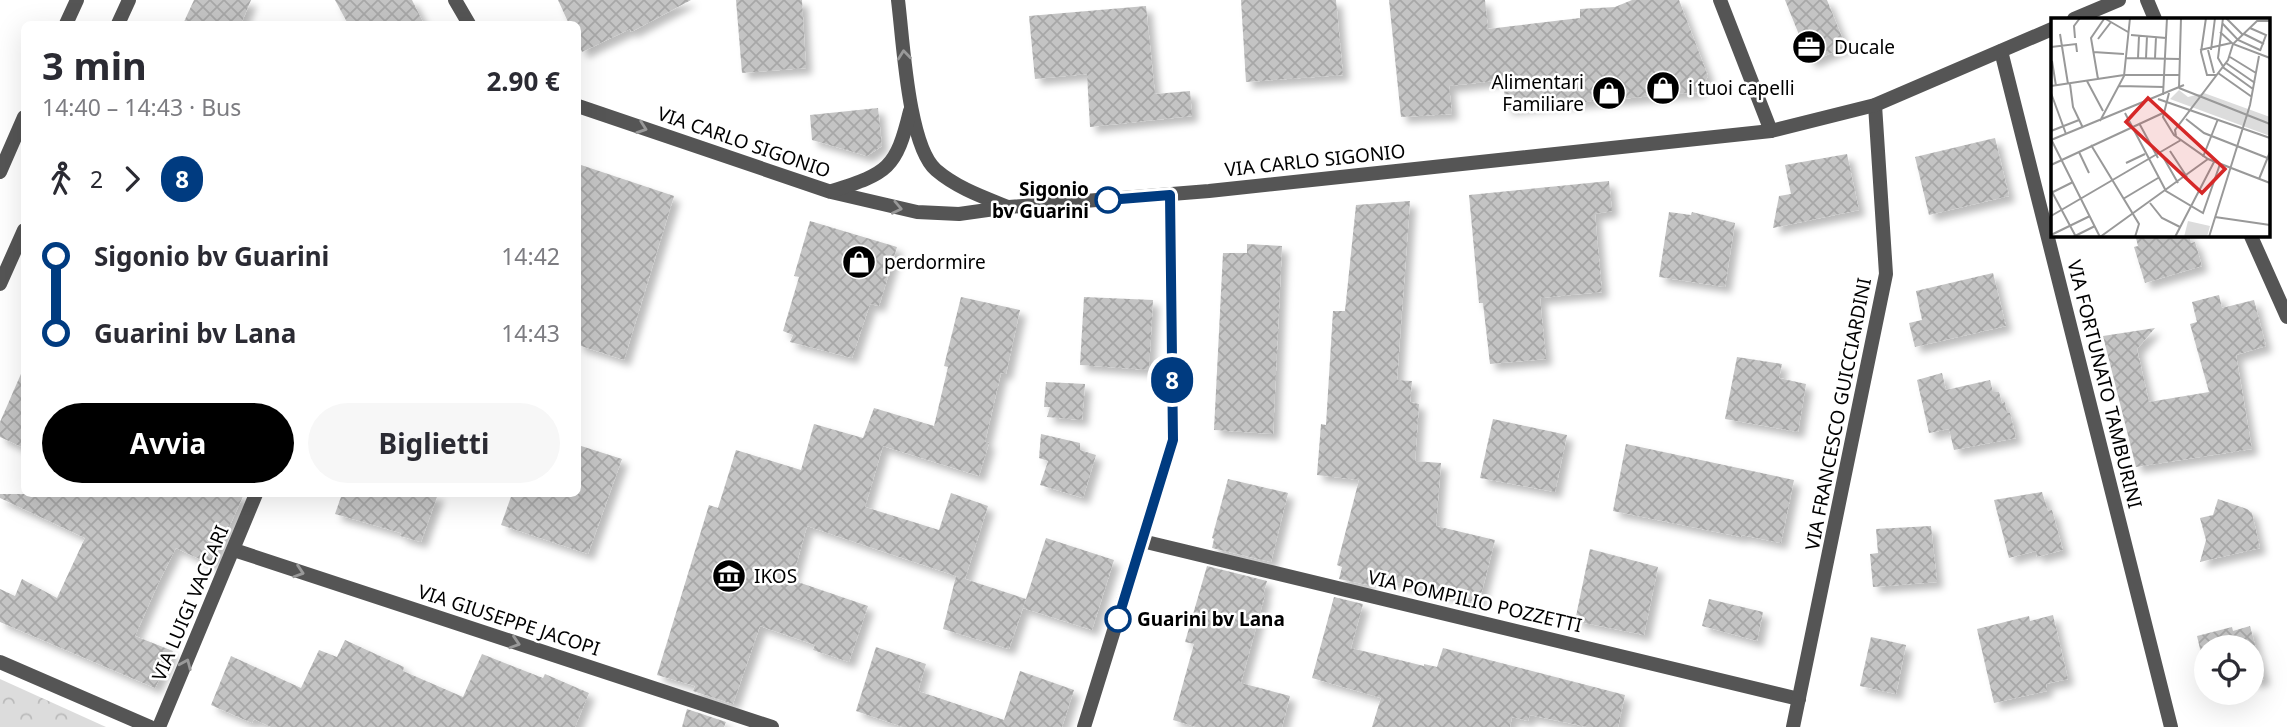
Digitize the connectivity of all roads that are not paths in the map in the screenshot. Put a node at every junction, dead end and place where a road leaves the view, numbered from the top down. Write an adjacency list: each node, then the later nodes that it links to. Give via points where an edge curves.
1 (76, 0): 10 (street)
2 (129, 0): 11 (street)
3 (455, 0): 12 (street)
4 (898, 0): 17 (street, one-way to 4)
5 (1720, 0): 19 (street)
6 (2119, 0): 8 (street)
7 (2147, 0): 9 (street)
8 (2076, 18)
9 (2155, 18)
10 (67, 21)
11 (119, 21)
12 (467, 21)
13 (2051, 30): 14 (street, VIA CARLO SIGONIO)
14 (2001, 51): 15 (street, VIA CARLO SIGONIO); 38 (street, VIA FORTUNATO TAMBURINI)
15 (1875, 105): 19 (street, VIA CARLO SIGONIO); 32 (street, VIA FRANCESCO GUICCIARDINI, via 1886,274)
16 (581, 107): 21 (street, VIA CARLO SIGONIO, one-way to 21)
17 (911, 110): 21 (street, via 902,145 885,170); 23 (street, via 934,169 960,187)
18 (21, 124): 20 (street)
19 (1771, 131): 22 (street, VIA CARLO SIGONIO)
20 (0, 172)
21 (831, 192): 23 (street, VIA CARLO SIGONIO, one-way to 23, via 917,212 959,214)
22 (1170, 195): 23 (street, VIA CARLO SIGONIO); 29 (street, via 1173,440)
23 (1009, 207)
24 (2251, 236): 27 (street)
25 (21, 237): 26 (street)
26 (0, 284)
27 (2287, 317)
28 (255, 497): 30 (street, VIA LUIGI VACCARI)
29 (1142, 541): 32 (street, VIA POMPILIO POZZETTI); 33 (street)
30 (234, 550): 35 (street, VIA LUIGI VACCARI, one-way to 30); 36 (street, VIA GIUSEPPE JACOPI, one-way to 36)
31 (0, 662): 34 (street)
32 (1799, 698): 37 (street, VIA FRANCESCO GUICCIARDINI)
33 (1089, 726)
34 (150, 727)
35 (159, 727)
36 (772, 727)
37 (1793, 727)
38 (2171, 727)

